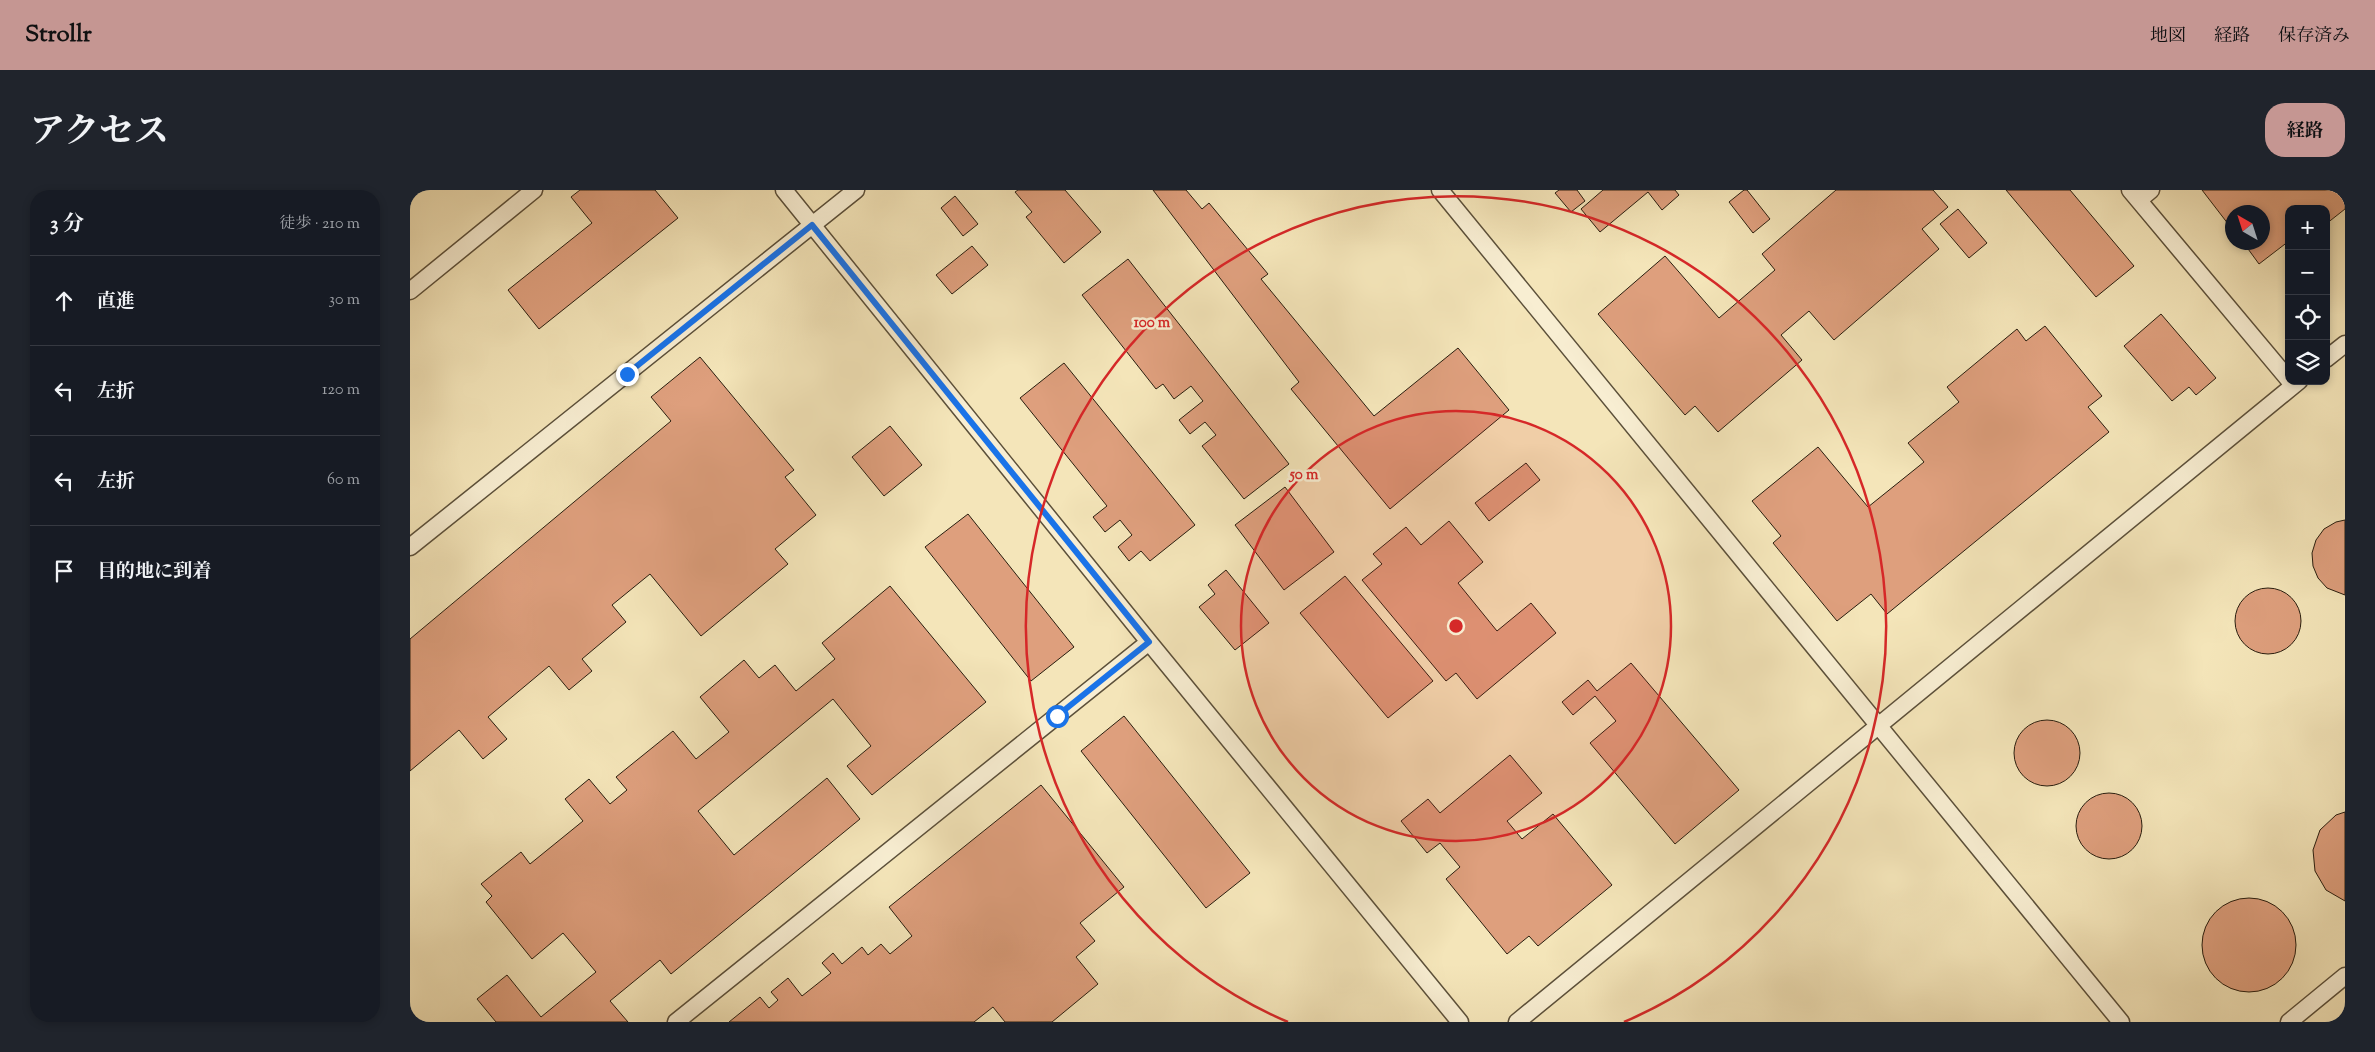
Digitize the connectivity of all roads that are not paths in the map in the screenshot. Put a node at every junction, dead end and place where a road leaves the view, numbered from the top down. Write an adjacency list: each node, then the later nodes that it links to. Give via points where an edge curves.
1 (534, 190): 7 (lane)
2 (784, 190): 6 (lane)
3 (856, 190): 6 (lane)
4 (1440, 190): 14 (lane)
5 (2140, 193): 10 (lane)
6 (812, 225): 12 (lane); 13 (lane)
7 (410, 290)
8 (2345, 344): 9 (lane)
9 (2330, 356)
10 (2285, 372)
11 (2289, 385): 14 (lane)
12 (410, 547)
13 (1149, 642): 16 (lane); 17 (lane)
14 (1878, 726): 18 (lane); 19 (lane)
15 (2345, 976): 20 (lane)
16 (676, 1022)
17 (1460, 1022)
18 (1517, 1022)
19 (2121, 1022)
20 (2289, 1022)

